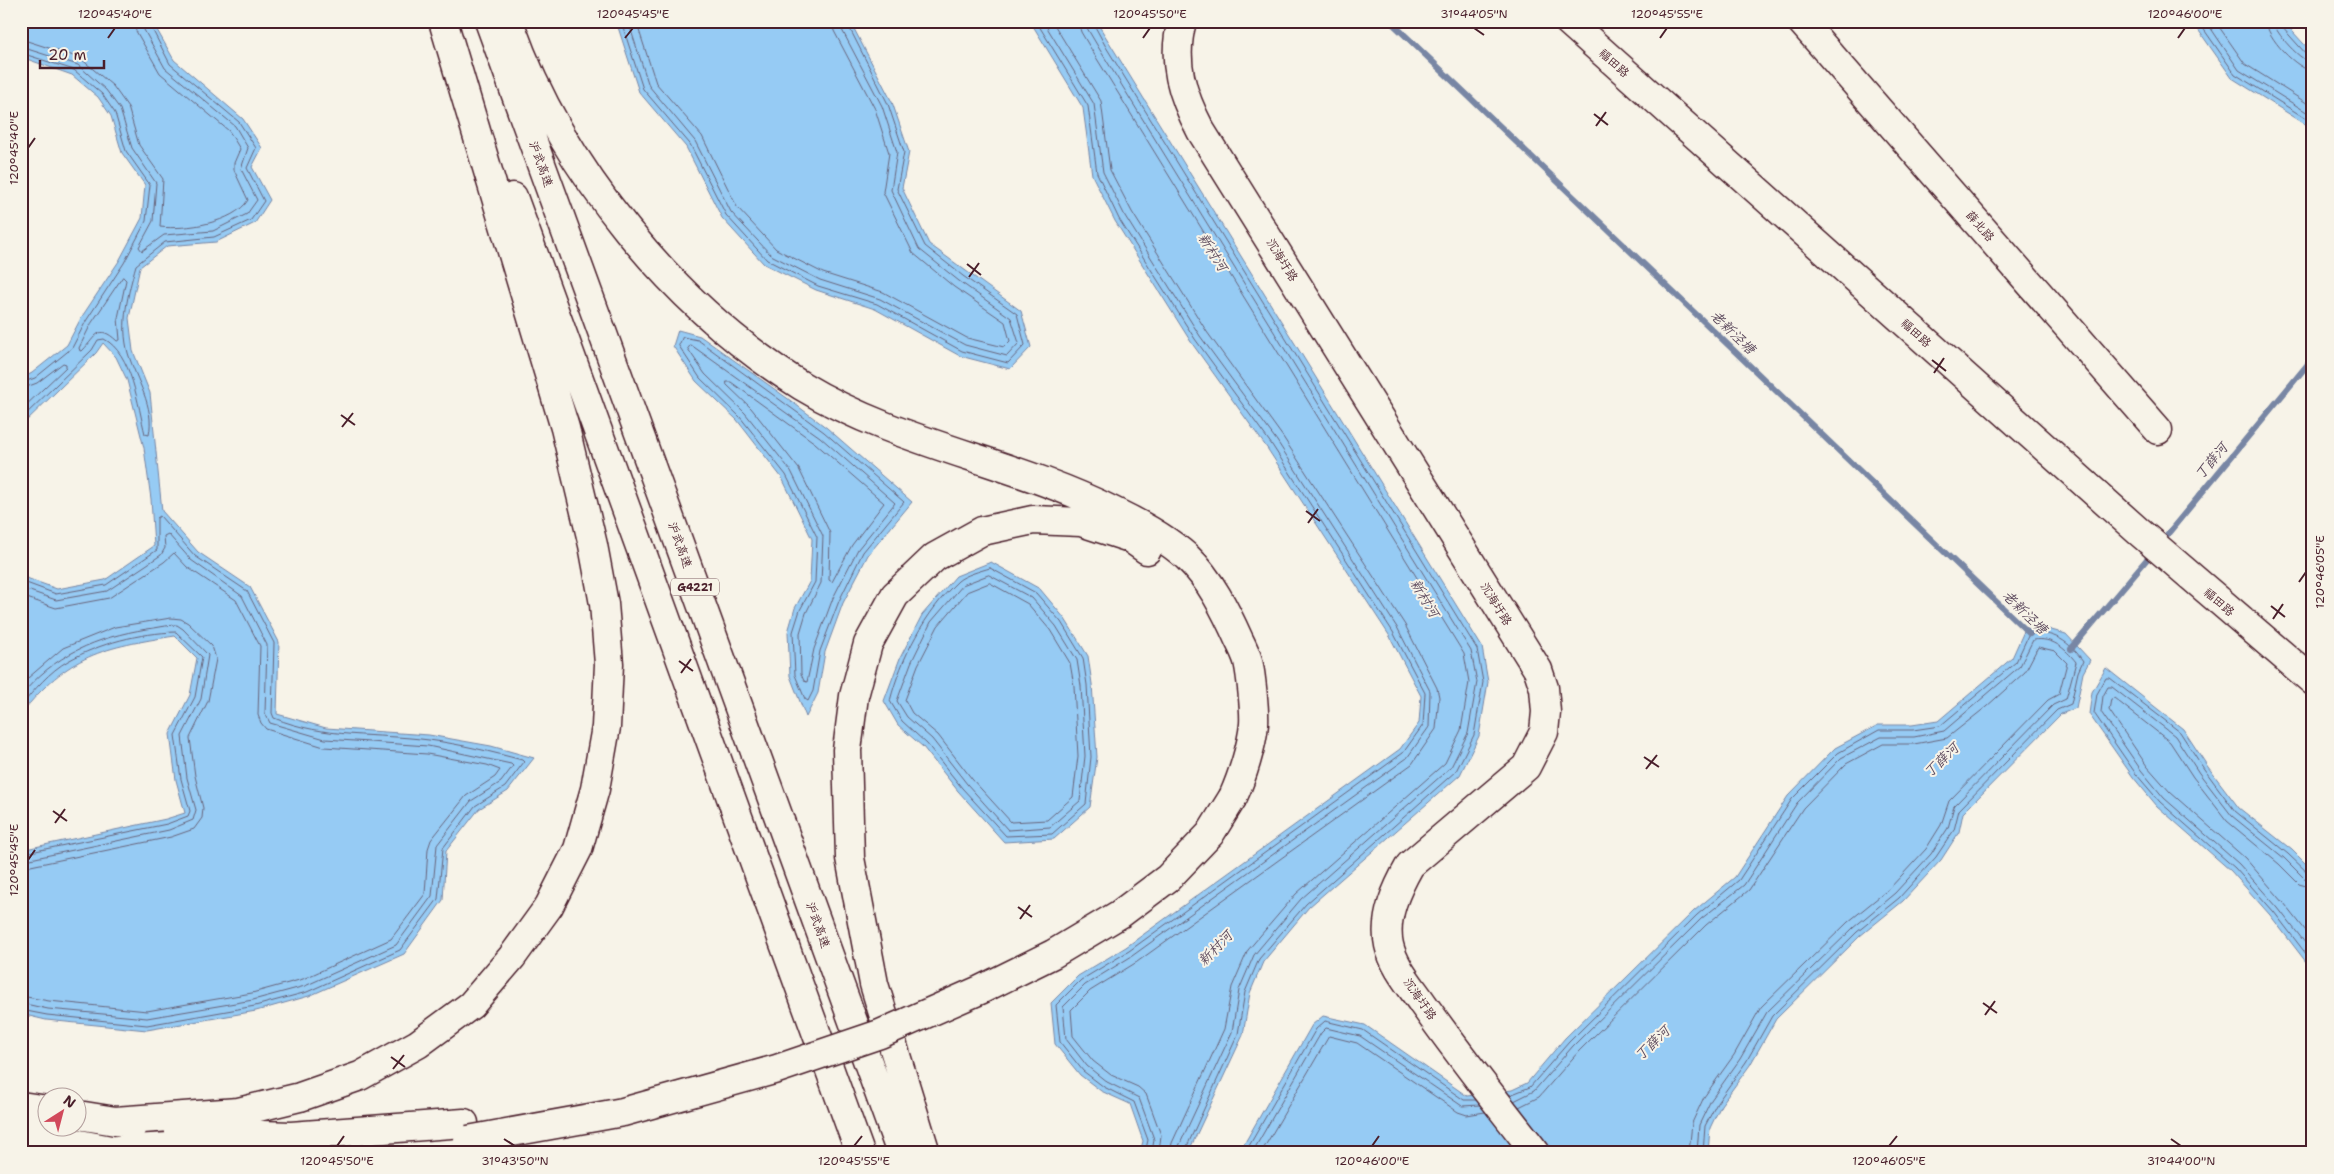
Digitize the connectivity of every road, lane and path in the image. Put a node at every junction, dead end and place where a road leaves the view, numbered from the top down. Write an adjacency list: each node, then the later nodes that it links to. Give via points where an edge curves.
1 (443, 21): 14 (main road, via 565,428 604,604 609,664 606,727 596,789 578,849 549,906 512,957 470,1005 418,1044 360,1076 300,1097 238,1112)
2 (450, 21): 18 (main road, G4221)
3 (490, 21): 19 (main road, 沪武高速 / G4221)
4 (508, 21): 10 (main road, via 550,114 590,179 639,243 685,293 740,342 802,386 868,418 1091,500 1137,523 1187,557 1223,603 1248,660 1254,724 1240,782)
5 (1182, 21): 21 (main road, 沉海圩路, via 1177,61 1180,82 1200,131 1538,670 1544,688 1544,732 1526,767 1410,865 1400,883 1388,925 1394,962 1455,1050)
6 (1568, 21): 9 (main road, 福田路, via 2138,531)
7 (1801, 21): 8 (main road, 薛北路)
8 (2158, 430)
9 (2313, 681)
10 (1226, 793): 15 (main road, via 1159,866 1112,900 964,979 873,1018 772,1054 617,1097); 20 (main road, via 1234,724 1230,669 1210,614 1175,570 1130,538 1081,522 1033,520 982,531 935,557 895,595 868,644 854,696 847,750 850,858 874,984)
11 (21, 1106): 12 (main road)
12 (38, 1109)
13 (88, 1117): 14 (main road)
14 (115, 1121): 15 (main road, via 172,1131 291,1136)
15 (466, 1132): 17 (main road, via 294,1151 169,1147)
16 (21, 1133): 17 (main road)
17 (122, 1152)
18 (860, 1153)
19 (901, 1153)
20 (926, 1153)
21 (1536, 1153)

